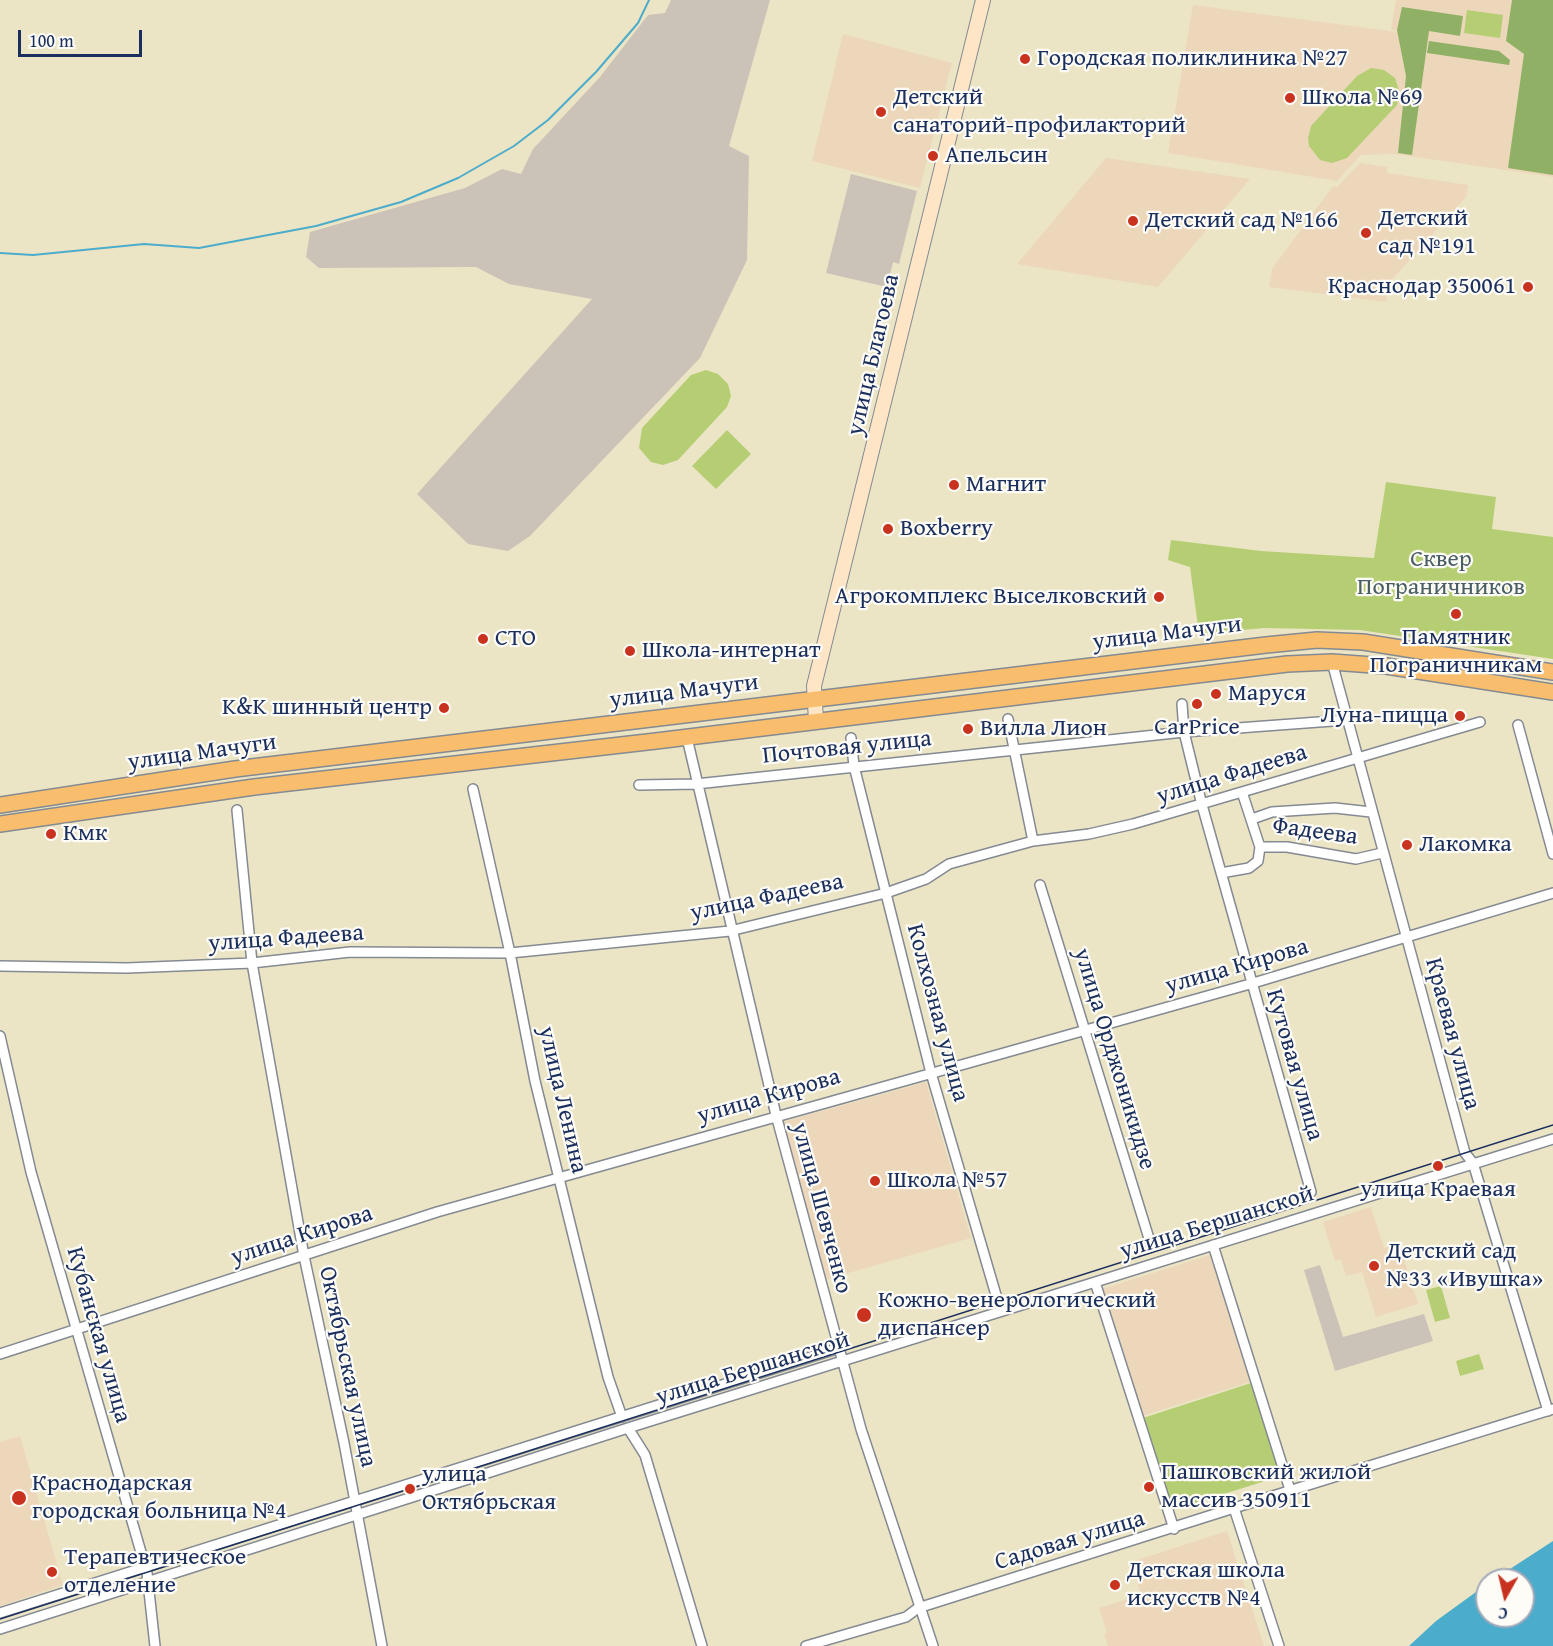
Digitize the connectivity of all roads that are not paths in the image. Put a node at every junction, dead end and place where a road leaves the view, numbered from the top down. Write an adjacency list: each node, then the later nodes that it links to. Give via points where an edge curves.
1 (983, 0): 5 (street, улица Благоева, via 872,460 854,518)
2 (1332, 662): 4 (main road, улица Мачуги, via 1386,666); 8 (street, Краевая улица); 9 (main road, улица Мачуги, via 1256,667)
3 (1553, 672): 5 (main road, улица Мачуги, via 1388,645 1317,640)
4 (1553, 692)
5 (814, 699): 9 (street, улица Благоева); 12 (main road, улица Мачуги)
6 (1182, 704): 13 (street, Кутовая улица)
7 (1008, 719): 17 (street)
8 (1346, 720): 13 (street, Почтовая улица); 18 (street, Краевая улица)
9 (816, 721): 14 (main road, улица Мачуги)
10 (1480, 722): 18 (street, улица Фадеева)
11 (1518, 725): 33 (street)
12 (580, 728): 16 (main road, via 592,737); 24 (main road, улица Мачуги, via 235,769)
13 (1184, 732): 17 (street, Почтовая улица); 25 (street, Кутовая улица)
14 (687, 738): 16 (main road, улица Мачуги); 20 (street, улица Шевченко)
15 (851, 738): 19 (street, Колхозная улица)
16 (585, 749): 29 (main road, улица Мачуги, via 237,789)
17 (1013, 752): 19 (street, Почтовая улица); 30 (street)
18 (1356, 758): 23 (street, улица Фадеева); 27 (street, Краевая улица)
19 (854, 766): 20 (street, Почтовая улица); 36 (street, Колхозная улица)
20 (696, 783): 21 (street, Почтовая улица); 38 (street, улица Шевченко)
21 (639, 785)
22 (473, 789): 40 (street, улица Ленина)
23 (1242, 792): 25 (street, улица Фадеева); 28 (street, Фадеева)
24 (0, 805)
25 (1202, 805): 30 (street, улица Фадеева, via 1089,834); 34 (street, Кутовая улица)
26 (237, 810): 41 (street, Октябрьская улица)
27 (1371, 812): 28 (street, via 1335,808 1272,812); 32 (street, Краевая улица)
28 (1252, 819): 31 (street, Фадеева)
29 (0, 824)
30 (1033, 840): 36 (street, улица Фадеева, via 949,864 926,879)
31 (1260, 847): 32 (street, Фадеева, via 1287,847 1356,859); 34 (street, via 1257,861 1249,868)
32 (1382, 853): 39 (street, Краевая улица)
33 (1553, 854)
34 (1221, 873): 43 (street, Кутовая улица)
35 (1040, 885): 44 (street, улица Орджоникидзе)
36 (886, 893): 38 (street, улица Фадеева); 46 (street, Колхозная улица)
37 (1553, 893): 39 (street, улица Кирова)
38 (730, 931): 40 (street, улица Фадеева); 47 (street, улица Шевченко)
39 (1406, 939): 43 (street, улица Кирова); 49 (street, Краевая улица, via 1466,1157)
40 (510, 952): 41 (street, улица Фадеева, via 350,952); 50 (street, улица Ленина, via 535,1081)
41 (252, 963): 42 (street, улица Фадеева, via 127,968); 54 (street, Октябрьская улица)
42 (0, 966)
43 (1250, 984): 44 (street, улица Кирова); 51 (street, Кутовая улица)
44 (1085, 1031): 46 (street, улица Кирова); 52 (street, улица Орджоникидзе)
45 (0, 1036): 57 (street, Кубанская улица, via 32,1173)
46 (931, 1073): 47 (street, улица Кирова); 56 (street, Колхозная улица)
47 (776, 1115): 50 (street, улица Кирова); 58 (street, улица Шевченко)
48 (1553, 1139): 49 (street, улица Бершанской)
49 (1473, 1163): 53 (street, улица Бершанской); 61 (street, Краевая улица)
50 (560, 1177): 54 (street, улица Кирова); 62 (street, улица Ленина, via 608,1377)
51 (1311, 1192)
52 (1151, 1245)
53 (1213, 1245): 55 (street, улица Бершанской); 64 (street)
54 (304, 1256): 57 (street, улица Кирова); 65 (street, Октябрьская улица)
55 (1095, 1282): 60 (street, улица Бершанской); 68 (street)
56 (996, 1295)
57 (76, 1330): 59 (street, улица Кирова); 69 (street, Кубанская улица)
58 (839, 1348): 60 (street, улица Шевченко); 62 (street, улица Бершанской)
59 (0, 1354)
60 (843, 1361): 63 (street, улица Бершанской); 71 (street, улица Шевченко)
61 (1551, 1410): 64 (street, Садовая улица)
62 (622, 1417): 65 (street, улица Бершанской)
63 (628, 1428): 67 (street, улица Бершанской); 76 (street, via 645,1455)
64 (1290, 1490): 66 (street, Садовая улица)
65 (354, 1501): 67 (street, Октябрьская улица); 69 (street, улица Бершанской)
66 (1234, 1508): 68 (street, Садовая улица); 79 (street)
67 (356, 1516): 70 (street, улица Бершанской); 75 (street, Октябрьская улица)
68 (1174, 1529): 71 (street, Садовая улица)
69 (145, 1568): 70 (street, Кубанская улица); 72 (street, улица Бершанской)
70 (148, 1582): 73 (street, улица Бершанской); 74 (street, Кубанская улица)
71 (918, 1608): 77 (street, Садовая улица, via 906,1617); 78 (street, улица Шевченко)
72 (0, 1613)
73 (0, 1629)
74 (155, 1646)
75 (382, 1646)
76 (702, 1646)
77 (806, 1646)
78 (933, 1646)
79 (1279, 1646)

